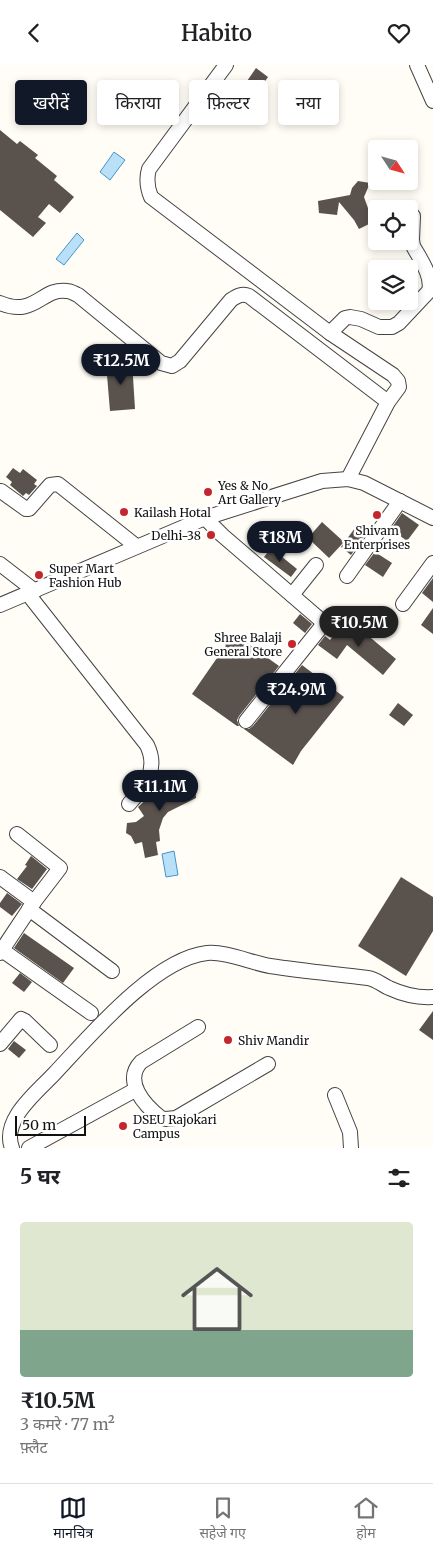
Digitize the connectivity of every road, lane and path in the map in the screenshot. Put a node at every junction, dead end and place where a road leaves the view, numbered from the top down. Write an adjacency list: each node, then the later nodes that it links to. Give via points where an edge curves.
1 (226, 65): 6 (street, via 149,169 147,187 151,197)
2 (417, 65): 3 (street)
3 (433, 101)
4 (415, 250): 6 (street, via 430,277 431,286 399,323 392,327 379,327 350,317 344,318)
5 (0, 303): 7 (street, via 24,308 56,292 78,295 161,363 172,366 180,361 231,300 245,294)
6 (330, 333): 7 (street, via 393,375 399,387)
7 (388, 402): 8 (street)
8 (348, 479): 10 (street, via 364,483); 11 (street, via 322,481)
9 (2, 491): 13 (street, via 29,509 50,485 58,484)
10 (400, 501): 12 (street); 17 (street)
11 (205, 518): 13 (street); 19 (street)
12 (433, 518)
13 (136, 546): 18 (street)
14 (433, 563): 20 (street)
15 (0, 564): 18 (street)
16 (316, 565): 19 (street)
17 (347, 576)
18 (31, 592): 21 (street); 25 (street, via 150,751 151,774)
19 (292, 595): 23 (street)
20 (403, 604)
21 (0, 605)
22 (363, 620): 23 (street, via 344,616)
23 (323, 622): 24 (street)
24 (246, 721)
25 (129, 804)
26 (17, 834): 28 (street, via 60,868)
27 (0, 877): 28 (street)
28 (32, 905): 29 (street); 30 (street)
29 (1, 952): 32 (street)
30 (112, 971)
31 (433, 997): 40 (street, via 388,988 372,979 268,966 208,953 189,957 167,967 122,1004 54,1074 13,1120 9,1141)
32 (91, 1013)
33 (198, 1027): 37 (street, via 141,1062 134,1077)
34 (0, 1044): 35 (street, via 21,1019)
35 (50, 1045)
36 (268, 1064): 37 (street, via 171,1119 157,1115)
37 (135, 1090): 39 (street)
38 (335, 1095): 41 (street, via 350,1131)
39 (32, 1147)
40 (12, 1148)
41 (351, 1148)

